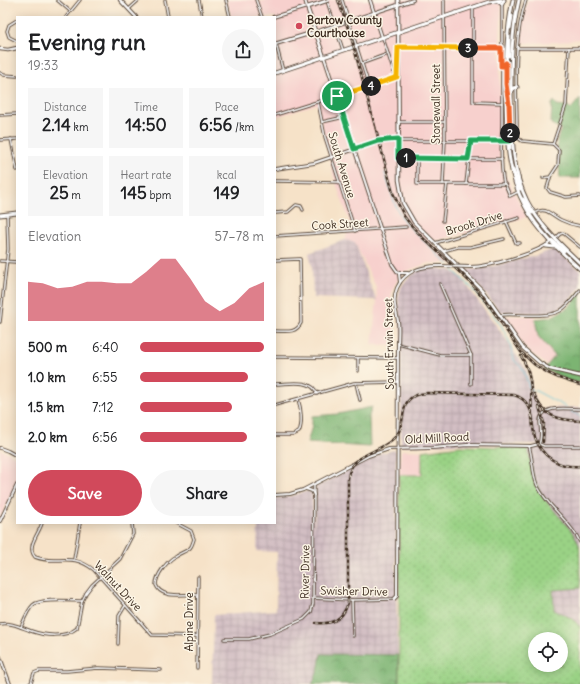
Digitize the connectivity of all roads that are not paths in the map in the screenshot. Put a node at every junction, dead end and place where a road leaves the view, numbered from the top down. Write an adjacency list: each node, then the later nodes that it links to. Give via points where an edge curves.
1 (57, 0): 28 (street)
2 (80, 0): 28 (street)
3 (120, 0): 27 (main road)
4 (139, 0): 27 (street)
5 (165, 0): 32 (street)
6 (199, 0): 33 (street)
7 (226, 0): 34 (street)
8 (256, 0): 35 (street)
9 (305, 0): 24 (street)
10 (328, 0): 24 (main road, bridge); 40 (street)
11 (342, 0): 39 (street)
12 (370, 0): 29 (street)
13 (398, 0): 23 (main road)
14 (413, 0): 23 (street)
15 (444, 0): 37 (street, Stonewall Street)
16 (493, 0): 22 (main road)
17 (508, 0): 25 (main road)
18 (514, 0): 25 (main road); 62 (main road, via 509,40)
19 (519, 0): 62 (main road, via 512,34)
20 (526, 0): 53 (street)
21 (501, 1): 22 (main road); 52 (street)
22 (489, 2): 26 (main road)
23 (398, 5): 29 (street); 42 (main road)
24 (307, 7): 36 (street); 41 (main road)
25 (511, 7): 61 (main road)
26 (473, 8): 37 (main road); 51 (street)
27 (129, 10): 31 (main road)
28 (70, 11): 30 (street)
29 (374, 13): 39 (street); 43 (street)
30 (67, 16)
31 (135, 16)
32 (168, 16)
33 (202, 16)
34 (230, 16)
35 (262, 16)
36 (276, 16)
37 (444, 17): 42 (main road); 49 (street, Stonewall Street)
38 (16, 21): 44 (street, via 9,25 7,31 9,38)
39 (349, 21): 40 (street); 46 (street)
40 (335, 25): 41 (street); 57 (street)
41 (315, 32): 45 (main road); 59 (main road)
42 (398, 32): 43 (main road); 48 (main road)
43 (382, 37): 46 (main road); 58 (street)
44 (16, 40)
45 (276, 44)
46 (355, 46): 57 (main road); 60 (street)
47 (276, 47): 65 (street)
48 (398, 47): 49 (street); 69 (main road)
49 (444, 47): 51 (street); 85 (street, Stonewall Street)
50 (16, 48): 56 (main road)
51 (472, 48): 52 (street); 78 (street, via 473,102)
52 (501, 48): 63 (street)
53 (517, 48): 54 (street); 64 (street)
54 (569, 48): 55 (street); 94 (street, via 566,105)
55 (580, 48)
56 (0, 49)
57 (343, 50): 59 (main road)
58 (388, 54): 60 (street); 69 (street)
59 (324, 57): 65 (main road); 76 (street)
60 (362, 63): 71 (street)
61 (506, 63): 63 (main road); 70 (main road)
62 (511, 64): 64 (main road); 75 (main road)
63 (501, 66): 73 (street)
64 (516, 66): 72 (street)
65 (283, 71): 67 (main road)
66 (0, 73): 68 (street)
67 (276, 73)
68 (16, 76)
69 (397, 77): 71 (street); 84 (main road)
70 (506, 84): 74 (main road); 93 (main road)
71 (369, 86): 76 (street)
72 (517, 88): 75 (main road, via 513,89); 94 (street, via 518,138 523,141)
73 (501, 90): 74 (main road); 78 (street)
74 (506, 93): 93 (main road)
75 (511, 95): 93 (main road)
76 (337, 96): 77 (street); 82 (street)
77 (318, 102): 81 (street); 83 (street, South Avenue)
78 (502, 103): 92 (street)
79 (16, 114): 80 (street)
80 (0, 115)
81 (276, 115)
82 (344, 117): 83 (street); 95 (street)
83 (322, 122): 96 (street, South Avenue)
84 (398, 122): 85 (street); 89 (main road)
85 (444, 122): 90 (street, Stonewall Street)
86 (0, 140): 87 (street)
87 (11, 140): 88 (street); 102 (street)
88 (16, 140)
89 (398, 140): 90 (street); 95 (street, via 378,141); 97 (main road)
90 (444, 141): 91 (street); 99 (street, Stonewall Street)
91 (471, 141): 92 (street); 100 (street)
92 (500, 141): 93 (street); 101 (street)
93 (510, 141): 112 (main road, via 509,160); 117 (main road, via 515,168)
94 (553, 144): 104 (street, via 559,150 558,165)
95 (354, 149): 96 (street); 125 (street)
96 (331, 157): 103 (street, via 311,164); 107 (street, South Avenue)
97 (398, 158): 98 (street); 131 (main road, via 403,203 415,224)
98 (417, 158): 99 (street); 108 (street, via 417,184)
99 (443, 158): 100 (street); 108 (street, Stonewall Street)
100 (468, 159): 101 (street); 110 (street)
101 (502, 159): 111 (street)
102 (16, 165)
103 (276, 169)
104 (550, 177): 105 (street); 113 (street, via 547,185 550,192 566,197)
105 (543, 178)
106 (276, 181): 107 (street)
107 (339, 182): 126 (street, South Avenue)
108 (443, 184): 109 (street)
109 (447, 184): 110 (street); 121 (street)
110 (466, 184): 111 (street)
111 (504, 184): 112 (street, via 510,196)
112 (518, 191): 127 (main road, via 531,217); 130 (main road)
113 (580, 196)
114 (303, 210): 116 (street, via 301,206 296,205 288,212)
115 (16, 213): 118 (main road)
116 (276, 213)
117 (534, 213): 123 (street, via 548,211 563,221); 130 (main road)
118 (7, 214): 119 (main road); 139 (street)
119 (0, 215)
120 (519, 218): 122 (street, Brook Drive)
121 (443, 221)
122 (506, 221): 131 (street, Brook Drive); 132 (street, via 516,243)
123 (580, 226)
124 (406, 228): 125 (street, Cook Street)
125 (381, 229): 126 (street, Cook Street); 143 (street, via 393,265)
126 (355, 231): 128 (street, Cook Street)
127 (545, 235): 130 (main road); 133 (main road)
128 (276, 236)
129 (504, 239): 136 (street, via 470,248 458,247)
130 (553, 241): 133 (street); 134 (street, via 563,233); 135 (main road); 141 (main road)
131 (434, 243): 136 (main road)
132 (520, 243)
133 (545, 247): 135 (main road, via 552,246); 144 (street, bridge, via 489,265 423,267)
134 (580, 247)
135 (558, 249): 142 (main road)
136 (443, 251): 151 (main road, via 482,290)
137 (276, 260): 153 (street, via 300,259 302,324 297,330)
138 (0, 261): 139 (street)
139 (7, 261): 140 (street); 150 (street)
140 (16, 262)
141 (580, 263)
142 (580, 268)
143 (399, 273): 144 (street); 145 (street); 146 (street)
144 (409, 273): 145 (street, South Erwin Street)
145 (404, 278): 146 (street, South Erwin Street)
146 (400, 283): 154 (street, South Erwin Street, via 394,300)
147 (440, 284): 155 (street)
148 (580, 290): 151 (street, via 556,313)
149 (0, 292): 150 (street)
150 (3, 292): 152 (street)
151 (500, 315): 160 (main road, via 519,343 540,363 554,371)
152 (0, 322)
153 (276, 331)
154 (398, 344): 155 (street, via 440,355); 158 (street, South Erwin Street)
155 (471, 355): 164 (street)
156 (276, 357): 157 (street)
157 (358, 358): 158 (street); 159 (street)
158 (398, 358): 161 (street, South Erwin Street)
159 (358, 371)
160 (580, 376)
161 (398, 382): 162 (street); 175 (street, South Erwin Street)
162 (356, 383): 165 (street); 167 (street)
163 (276, 384): 165 (street, via 309,384 315,388)
164 (471, 384)
165 (317, 394): 166 (street)
166 (298, 399): 168 (street); 170 (street, via 299,432 293,435)
167 (360, 400)
168 (276, 405)
169 (580, 409): 171 (street, via 550,409 544,412 540,418)
170 (276, 435)
171 (539, 444): 172 (street, Old Mill Road); 173 (street)
172 (529, 446): 175 (street, Old Mill Road, via 467,444); 187 (street, via 537,486)
173 (580, 446)
174 (0, 448): 176 (street)
175 (398, 448): 177 (street, Old Mill Road, via 372,454); 193 (street, South Erwin Street, via 397,596)
176 (16, 455)
177 (314, 485): 179 (street, Old Mill Road); 180 (street, River Drive)
178 (16, 487): 182 (street)
179 (306, 489): 180 (street); 181 (street, Old Mill Road)
180 (314, 494): 192 (street, River Drive)
181 (276, 495)
182 (0, 521)
183 (42, 524): 188 (street, Walnut Drive, via 31,549 35,557)
184 (80, 524): 188 (street)
185 (132, 524): 190 (street, via 133,534 120,559)
186 (178, 524): 191 (street, via 191,531 193,544 168,562 158,575 156,585 160,592 166,594)
187 (580, 542)
188 (74, 559): 190 (street, Walnut Drive, via 85,563)
189 (198, 576): 191 (street, Alpine Drive)
190 (100, 578): 195 (street); 196 (street, Walnut Drive)
191 (197, 595): 199 (street, Alpine Drive)
192 (313, 598): 194 (street, Swisher Drive); 201 (street, River Drive, via 311,612 296,623 258,638)
193 (394, 599): 194 (street, Swisher Drive)
194 (352, 600): 200 (street)
195 (82, 601): 198 (street, via 52,600 34,603); 198 (street, via 77,628 71,633 44,634)
196 (125, 606): 199 (street, Walnut Drive, via 152,635); 202 (street, via 119,616)
197 (0, 624): 198 (street)
198 (21, 627)
199 (197, 636): 204 (street, Alpine Drive)
200 (353, 636)
201 (224, 639)
202 (118, 644)
203 (0, 658): 206 (street)
204 (197, 668)
205 (161, 670): 207 (street, via 98,668 39,671 34,673)
206 (10, 684)
207 (29, 684)

